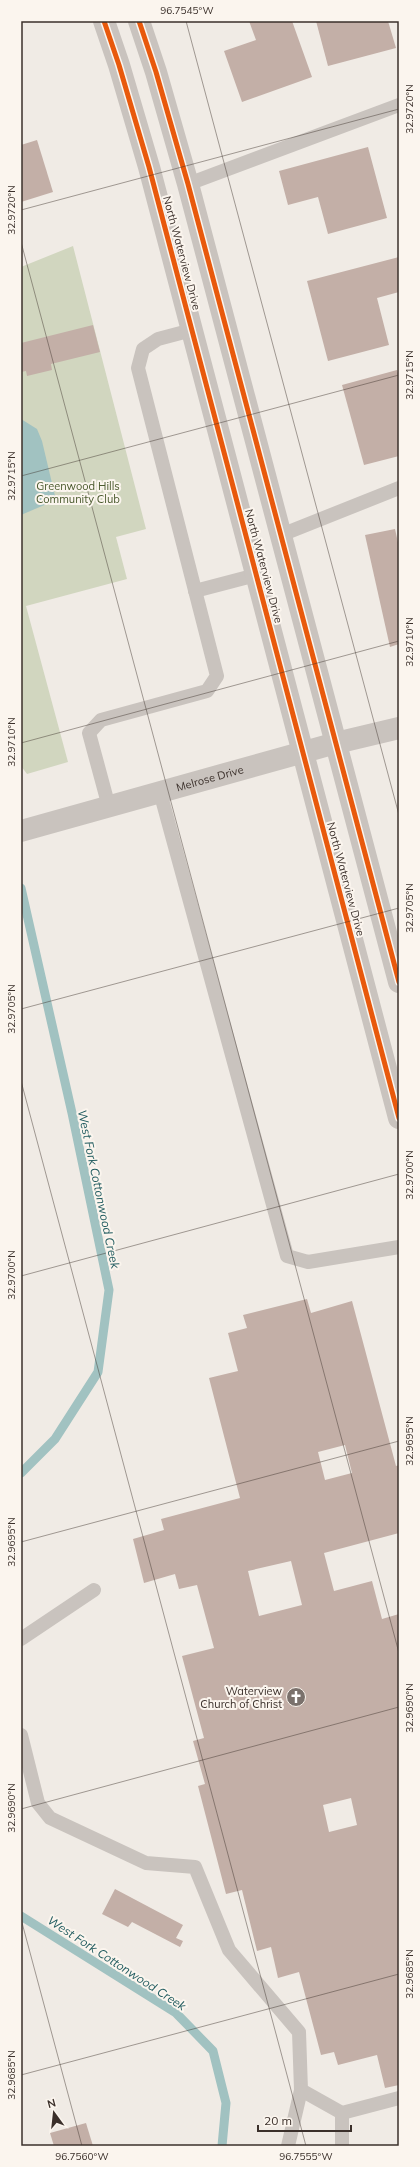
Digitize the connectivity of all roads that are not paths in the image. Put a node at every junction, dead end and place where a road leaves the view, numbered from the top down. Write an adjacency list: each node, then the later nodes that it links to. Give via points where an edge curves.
1 (104, 21): 5 (street, North Waterview Drive, via 149,167)
2 (139, 21): 4 (street)
3 (399, 105): 4 (lane)
4 (188, 184): 7 (street)
5 (192, 330): 8 (street, North Waterview Drive); 9 (lane, via 158,340 143,349 138,368)
6 (399, 488): 7 (lane)
7 (281, 535): 11 (street)
8 (256, 575): 9 (lane); 12 (street, North Waterview Drive)
9 (195, 590): 14 (lane, via 217,676 207,691 101,720 89,732)
10 (399, 728): 11 (street, Melrose Drive)
11 (336, 743): 12 (street, Melrose Drive); 16 (street)
12 (303, 752): 13 (street, Melrose Drive); 17 (street, North Waterview Drive)
13 (160, 792): 14 (street, Melrose Drive); 18 (lane, via 287,1256 308,1262)
14 (109, 807): 15 (street, Melrose Drive)
15 (21, 831)
16 (399, 982)
17 (399, 1118)
18 (399, 1247)
19 (94, 1590): 20 (lane)
20 (21, 1638)
21 (21, 1735): 22 (lane, via 38,1803 50,1818 146,1863 195,1867 229,1950 299,2032)
22 (301, 2090): 24 (lane); 25 (lane)
23 (399, 2098): 24 (lane)
24 (342, 2113): 26 (lane)
25 (288, 2146)
26 (342, 2146)

